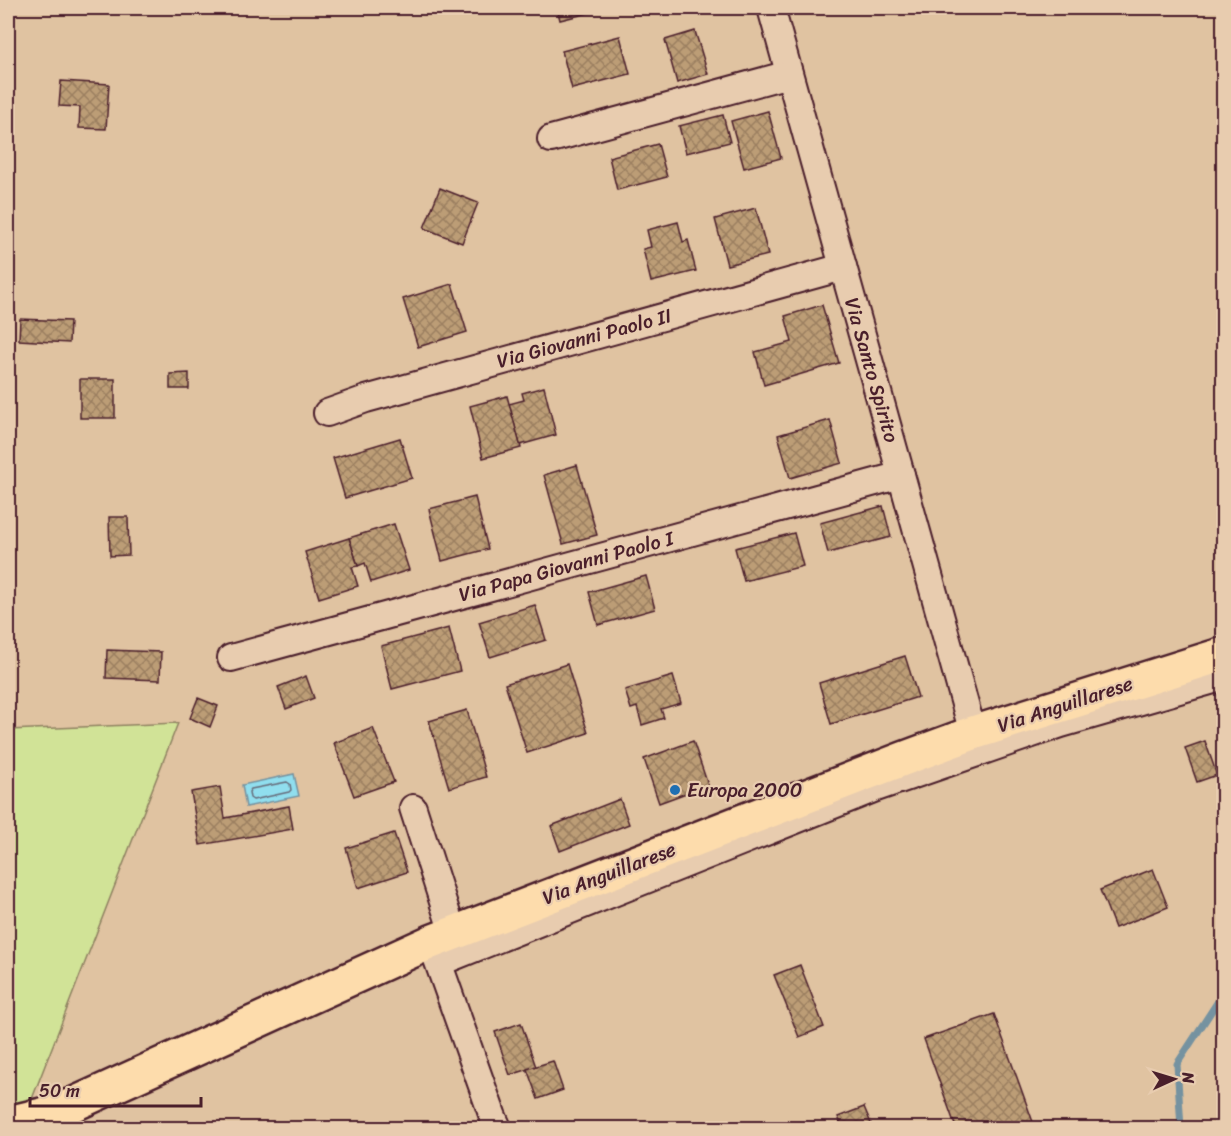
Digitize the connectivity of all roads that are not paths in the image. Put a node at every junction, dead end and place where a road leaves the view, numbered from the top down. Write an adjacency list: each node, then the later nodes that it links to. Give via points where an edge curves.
1 (771, 8): 2 (street, Via Santo Spirito)
2 (789, 74): 3 (street); 4 (street, Via Santo Spirito)
3 (551, 139)
4 (843, 267): 5 (street, Via Giovanni Paolo II); 6 (street, Via Santo Spirito)
5 (327, 413)
6 (901, 475): 8 (street, Via Papa Giovanni Paolo I); 10 (street, Via Santo Spirito)
7 (1224, 654): 10 (main road, Via Anguillarese)
8 (231, 658)
9 (1224, 677): 12 (street, via 1061,724)
10 (973, 733): 12 (main road, Via Anguillarese)
11 (413, 808): 12 (street)
12 (444, 945): 13 (main road, Via Anguillarese, via 72,1105); 14 (street)
13 (8, 1123)
14 (498, 1128)

